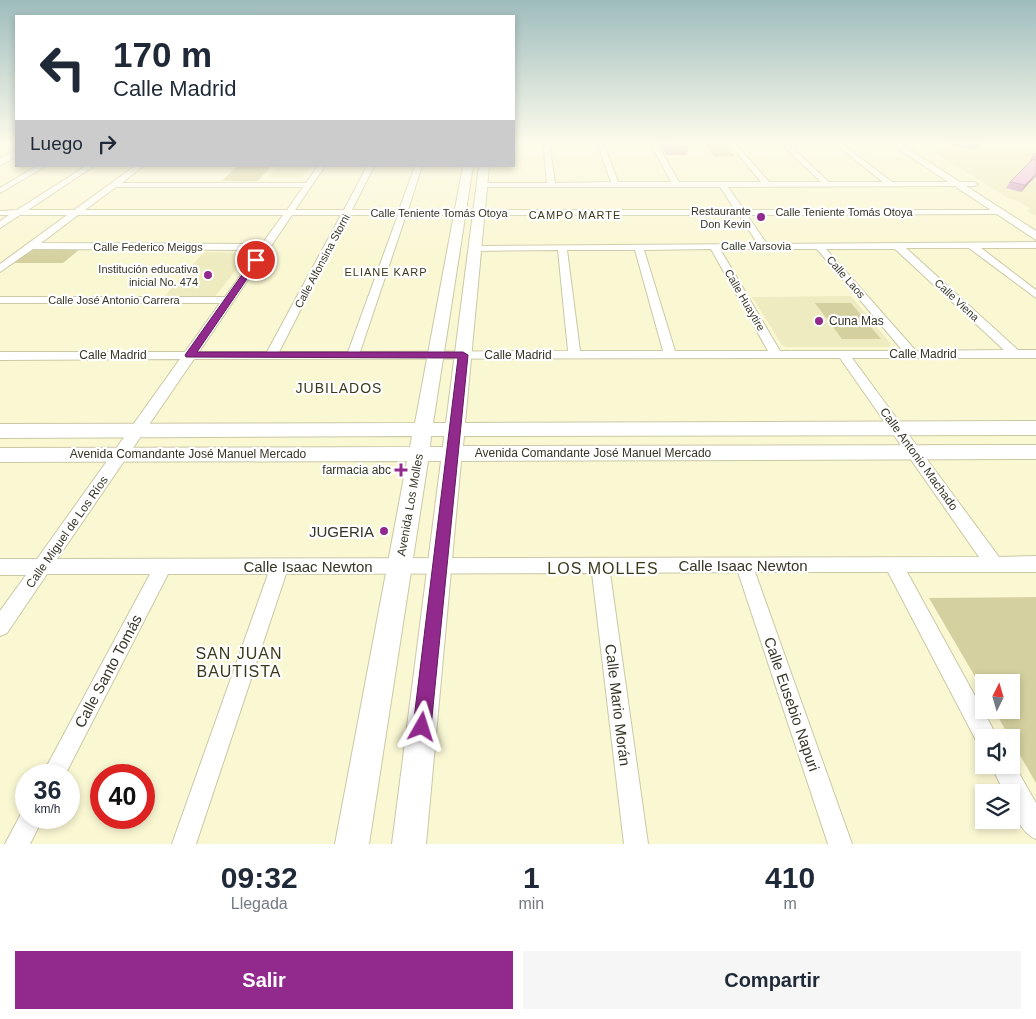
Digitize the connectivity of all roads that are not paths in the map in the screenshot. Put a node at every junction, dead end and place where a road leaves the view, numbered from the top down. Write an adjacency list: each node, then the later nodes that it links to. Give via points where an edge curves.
1 (17, 181): 26 (street)
2 (67, 181): 30 (street)
3 (119, 181): 24 (street)
4 (311, 181): 25 (street, Calle Miguel de Los Ríos)
5 (363, 181): 33 (street, Calle Alfonsina Storni)
6 (414, 181): 34 (street)
7 (468, 181): 35 (street, Avenida Los Molles)
8 (481, 181): 35 (street, Avenida Los Molles)
9 (529, 181): 15 (street)
10 (765, 181): 19 (street)
11 (824, 181): 20 (street)
12 (887, 181): 21 (street)
13 (952, 181): 22 (street)
14 (970, 181): 23 (street)
15 (551, 184): 16 (street)
16 (615, 184): 17 (street)
17 (676, 184): 18 (street)
18 (722, 184): 19 (street); 27 (street)
19 (767, 184): 20 (street)
20 (827, 184): 21 (street)
21 (890, 184): 22 (street)
22 (956, 184): 23 (street); 28 (street)
23 (974, 184): 36 (street)
24 (114, 185): 25 (street); 31 (street)
25 (309, 185): 32 (street, Calle Miguel de Los Ríos)
26 (0, 191)
27 (741, 212): 28 (street, Calle Teniente Tomás Otoya); 35 (street, Calle Teniente Tomás Otoya); 42 (street)
28 (999, 212): 38 (street)
29 (0, 213): 30 (street, Calle Teniente Tomás Otoya)
30 (18, 213): 31 (street, Calle Teniente Tomás Otoya); 37 (street)
31 (76, 213): 32 (street, Calle Teniente Tomás Otoya); 41 (street)
32 (289, 213): 33 (street, Calle Teniente Tomás Otoya); 45 (street, Calle Miguel de Los Ríos)
33 (347, 213): 34 (street, Calle Teniente Tomás Otoya); 61 (street, Calle Alfonsina Storni)
34 (403, 213): 35 (street, Calle Teniente Tomás Otoya); 62 (street)
35 (469, 213): 49 (street, Avenida Los Molles); 63 (street, Avenida Los Molles)
36 (1036, 223)
37 (0, 225)
38 (1036, 236)
39 (971, 245): 40 (street, Calle Varsovia); 44 (street, Calle Varsovia); 51 (street)
40 (1036, 245)
41 (30, 246): 45 (street, Calle Federico Meiggs); 50 (street)
42 (764, 246): 43 (street, Calle Varsovia); 48 (street, Calle Varsovia)
43 (819, 246): 44 (street, Calle Varsovia); 57 (street, Calle Laos)
44 (898, 246): 58 (street, Calle Viena)
45 (266, 247): 53 (street, Calle Miguel de Los Ríos)
46 (562, 247): 47 (street, Calle Varsovia); 49 (street, Calle Varsovia); 65 (street)
47 (639, 247): 48 (street, Calle Varsovia); 54 (street)
48 (714, 247): 55 (street, Calle Huaytire)
49 (475, 248): 64 (street, Avenida Los Molles)
50 (0, 268)
51 (1036, 295)
52 (0, 300): 53 (street, Calle José Antonio Carrera)
53 (228, 300): 60 (street, Calle Miguel de Los Ríos)
54 (670, 354): 55 (street, Calle Madrid); 65 (street, Calle Madrid)
55 (776, 354): 56 (street, Calle Madrid)
56 (844, 354): 57 (street, Calle Madrid); 67 (street, Calle Antonio Machado)
57 (912, 354): 58 (street, Calle Madrid)
58 (1015, 354): 59 (street, Calle Madrid)
59 (1036, 354)
60 (190, 355): 61 (street, Calle Madrid); 66 (street, Calle Madrid); 72 (street, Calle Miguel de Los Ríos)
61 (271, 355): 62 (street, Calle Madrid)
62 (353, 355): 63 (street, Calle Madrid)
63 (436, 355): 64 (street, Calle Madrid); 69 (street, Avenida Los Molles)
64 (463, 355): 65 (street, Calle Madrid); 70 (street, Avenida Los Molles)
65 (574, 355)
66 (0, 356)
67 (896, 428): 68 (street, Avenida Comandante José Manuel Mercado); 70 (street, Avenida Comandante José Manuel Mercado); 73 (street, Calle Antonio Machado)
68 (1036, 428)
69 (423, 429): 70 (street, Avenida Comandante José Manuel Mercado); 72 (street, Avenida Comandante José Manuel Mercado); 76 (street, Avenida Los Molles)
70 (455, 429): 77 (street, Avenida Los Molles)
71 (0, 430): 72 (street, Avenida Comandante José Manuel Mercado)
72 (138, 430): 75 (street, Calle Miguel de Los Ríos)
73 (914, 452): 74 (street, Avenida Comandante José Manuel Mercado); 77 (street, Avenida Comandante José Manuel Mercado); 80 (street, Calle Antonio Machado)
74 (1036, 452)
75 (120, 454): 76 (street, Avenida Comandante José Manuel Mercado); 78 (street, Avenida Comandante José Manuel Mercado); 88 (street, Calle Miguel de Los Ríos)
76 (419, 454): 77 (street, Avenida Comandante José Manuel Mercado); 85 (street, Avenida Los Molles)
77 (452, 454): 86 (street, Avenida Los Molles)
78 (0, 455)
79 (893, 564): 80 (street, Calle Isaac Newton); 83 (street, Calle Isaac Newton); 91 (street)
80 (994, 564): 81 (street, Calle Isaac Newton)
81 (1036, 564)
82 (600, 565): 83 (street, Calle Isaac Newton); 86 (street, Calle Isaac Newton); 100 (street, Calle Mario Morán)
83 (744, 565): 101 (street, Calle Eusebio Napuri)
84 (280, 566): 85 (street, Calle Isaac Newton); 89 (street, Calle Isaac Newton); 97 (street)
85 (400, 566): 86 (street, Calle Isaac Newton); 98 (street, Avenida Los Molles)
86 (440, 566): 99 (street, Avenida Los Molles)
87 (0, 567): 88 (street, Calle Isaac Newton)
88 (42, 567): 89 (street, Calle Isaac Newton); 90 (street, Calle Miguel de Los Ríos)
89 (163, 567): 92 (street, Calle Santo Tomás)
90 (0, 627)
91 (982, 729)
92 (59, 764)
93 (1007, 774): 94 (street)
94 (1036, 827)
95 (25, 829): 96 (street)
96 (17, 844)
97 (184, 844)
98 (352, 844)
99 (409, 844)
100 (636, 844)
101 (840, 844)

